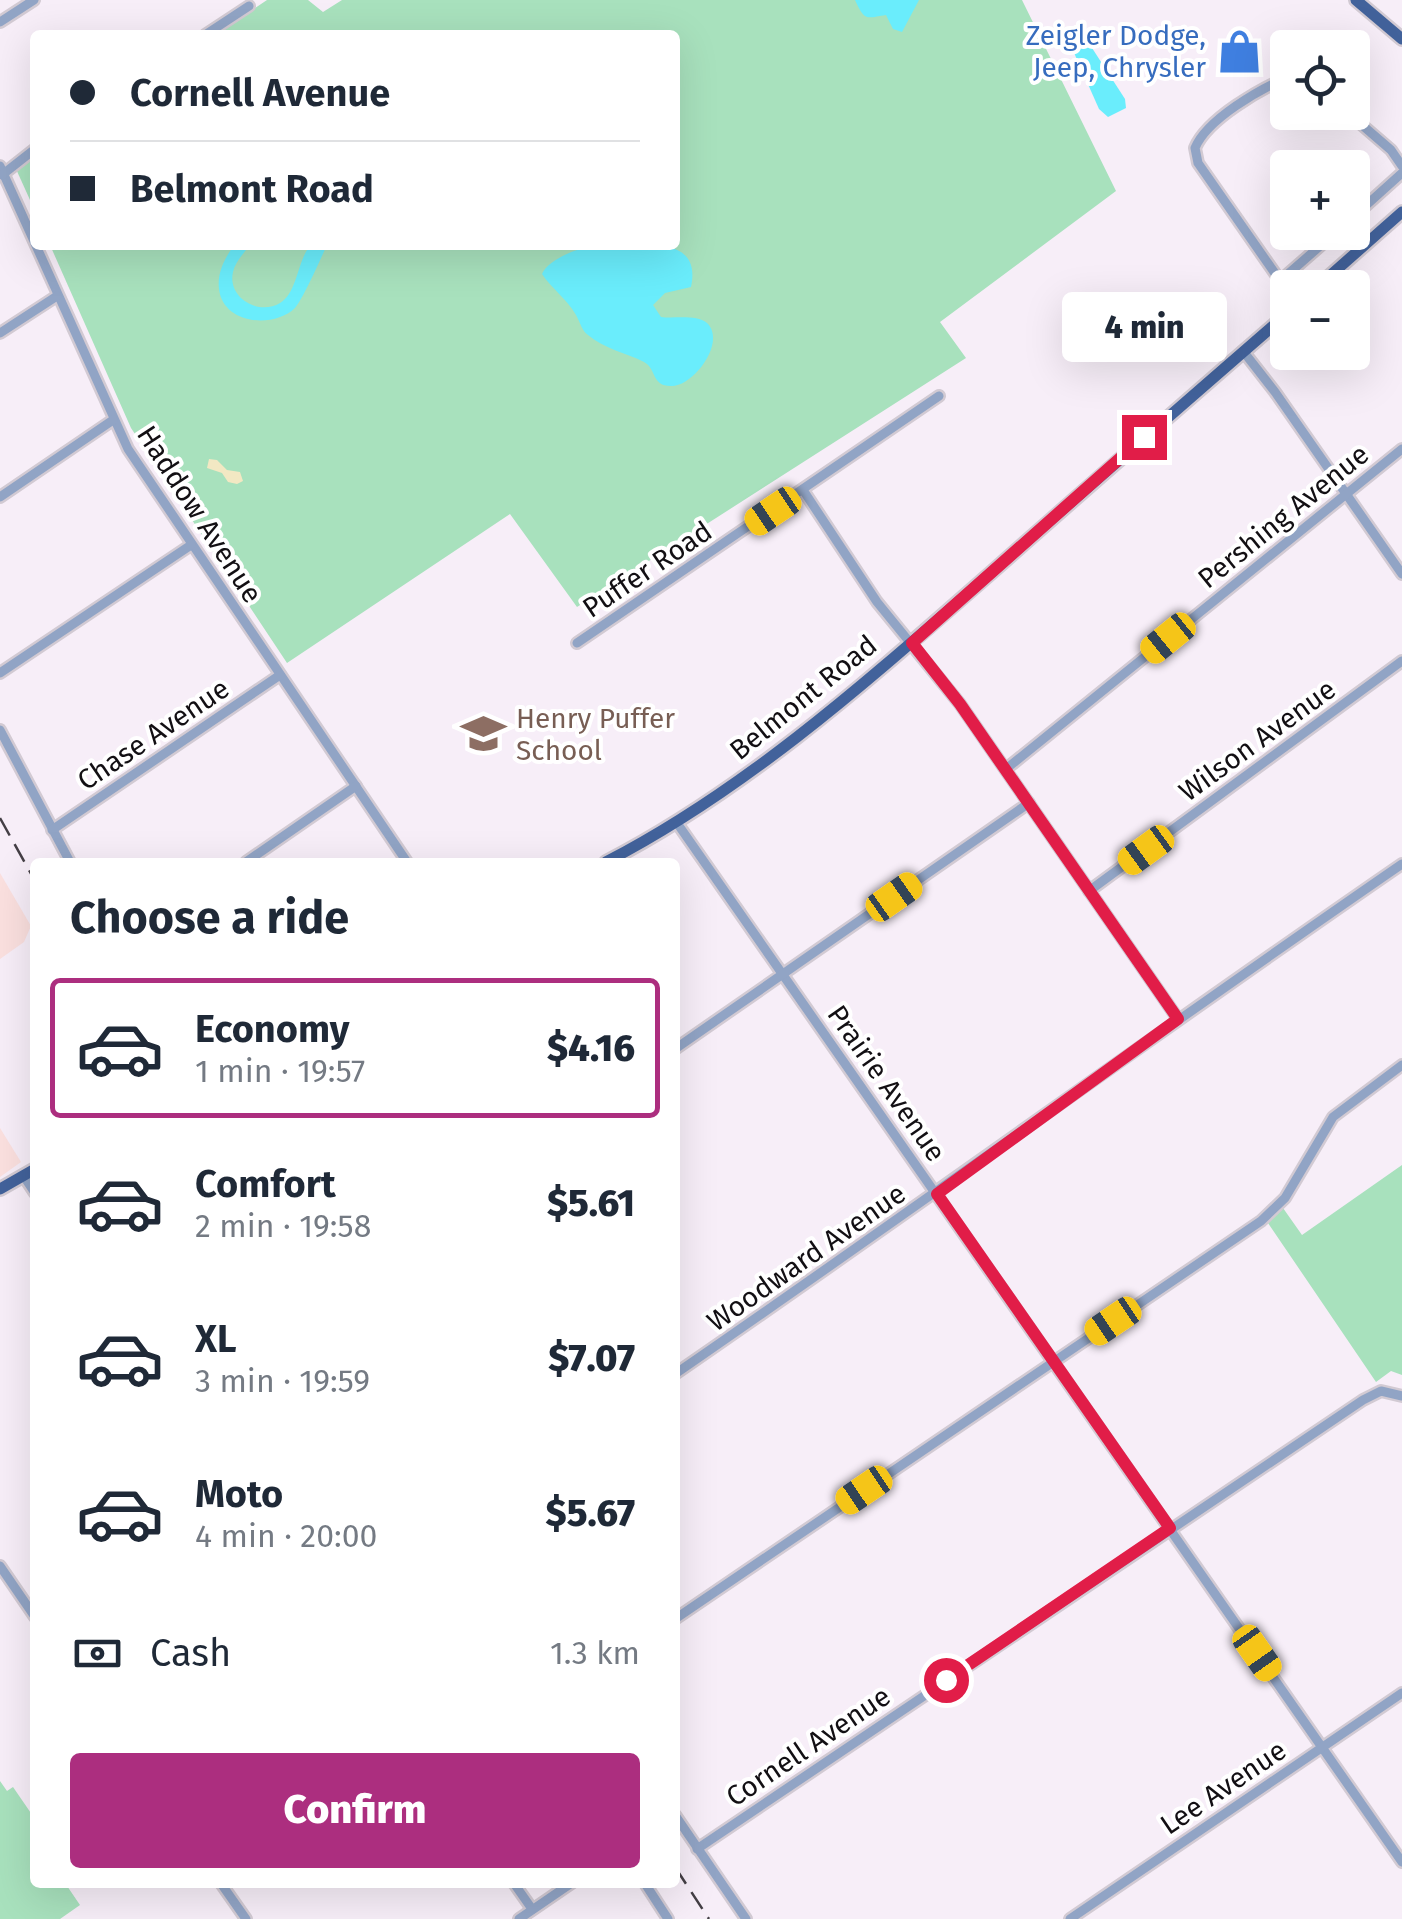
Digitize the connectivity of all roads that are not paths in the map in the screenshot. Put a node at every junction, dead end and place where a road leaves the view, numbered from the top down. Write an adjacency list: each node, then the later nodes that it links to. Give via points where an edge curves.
1 (34, 0): 4 (street)
2 (1356, 0): 6 (main road)
3 (249, 6): 5 (street)
4 (0, 22)
5 (213, 30)
6 (1402, 39)
7 (1270, 85): 17 (street, via 1210,127 1195,148)
8 (1368, 130): 10 (street)
9 (30, 152): 11 (street)
10 (1402, 169): 12 (street)
11 (1, 172): 14 (street, Haddow Avenue)
12 (1370, 200)
13 (1402, 212): 19 (main road)
14 (30, 236)
15 (36, 250): 20 (street, Haddow Avenue)
16 (1315, 250): 18 (street)
17 (1272, 270)
18 (1293, 270)
19 (1336, 270)
20 (57, 296): 22 (street); 25 (street, Haddow Avenue)
21 (1270, 329): 23 (main road, Belmont Road)
22 (0, 333)
23 (1243, 352): 28 (street); 32 (main road, Belmont Road)
24 (939, 396): 27 (street, Puffer Road)
25 (113, 420): 29 (street); 30 (street, Haddow Avenue)
26 (1402, 449): 28 (street, Pershing Avenue)
27 (804, 490): 32 (street); 33 (street, Puffer Road)
28 (1347, 493): 31 (street); 38 (street, Pershing Avenue)
29 (0, 497)
30 (191, 544): 35 (street); 36 (street, Haddow Avenue)
31 (1402, 574)
32 (912, 643): 38 (street); 41 (main road, Belmont Road)
33 (576, 644)
34 (1402, 661): 48 (street, Wilson Avenue)
35 (0, 673)
36 (280, 676): 39 (street, Haddow Avenue); 42 (street, Chase Avenue)
37 (0, 730): 42 (street)
38 (1006, 769): 40 (street)
39 (356, 786): 44 (street); 45 (street, Haddow Avenue)
40 (1029, 803): 48 (street); 49 (street)
41 (677, 824): 46 (main road, Belmont Road); 49 (street, Prairie Avenue)
42 (52, 830): 43 (street)
43 (68, 858)
44 (252, 858)
45 (404, 858)
46 (613, 858)
47 (1402, 864): 50 (street, Woodward Avenue)
48 (1090, 891): 50 (street)
49 (782, 974): 51 (street); 55 (street, Prairie Avenue)
50 (1178, 1019): 55 (street, Woodward Avenue)
51 (680, 1045)
52 (1402, 1064): 56 (street, via 1332,1117 1274,1210)
53 (29, 1172): 54 (main road)
54 (0, 1188)
55 (937, 1194): 56 (street, Prairie Avenue); 57 (street, Woodward Avenue)
56 (1054, 1361): 59 (street, Prairie Avenue); 62 (street)
57 (680, 1371)
58 (1399, 1395): 59 (street, Cornell Avenue, via 1381,1391 1362,1400)
59 (1170, 1528): 64 (street, Prairie Avenue); 66 (street, Cornell Avenue)
60 (0, 1566): 61 (street)
61 (30, 1610)
62 (680, 1616)
63 (1402, 1693): 64 (street, Lee Avenue)
64 (1322, 1747): 67 (street, Prairie Avenue); 77 (street, Lee Avenue)
65 (680, 1823): 66 (street)
66 (697, 1849): 76 (street)
67 (1402, 1862)
68 (224, 1888): 73 (street)
69 (517, 1888): 72 (street)
70 (564, 1888): 72 (street)
71 (648, 1888): 75 (street)
72 (532, 1909): 74 (street)
73 (246, 1919)
74 (520, 1919)
75 (668, 1919)
76 (746, 1919)
77 (1070, 1919)

